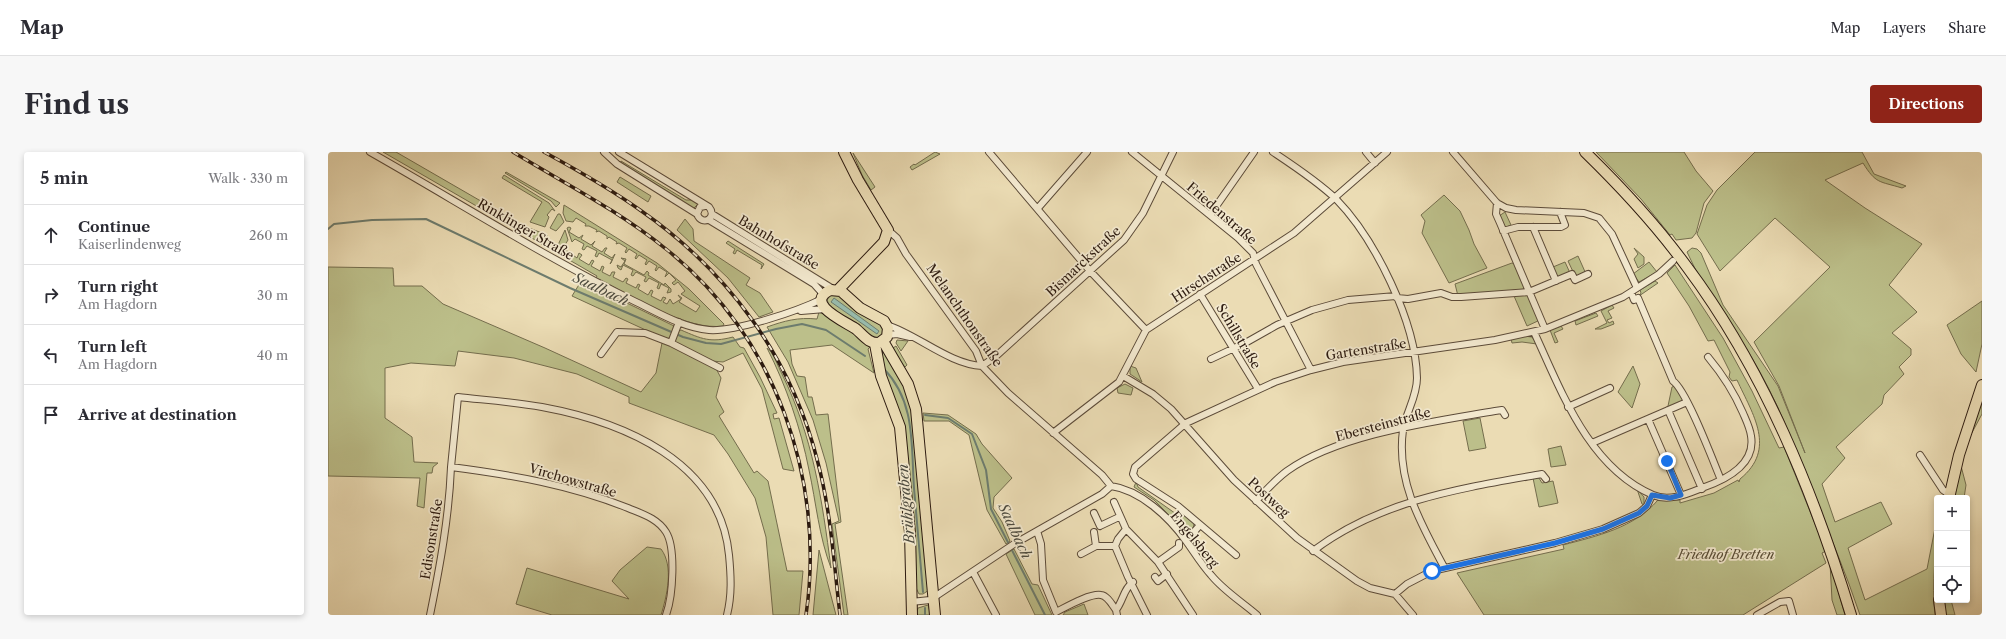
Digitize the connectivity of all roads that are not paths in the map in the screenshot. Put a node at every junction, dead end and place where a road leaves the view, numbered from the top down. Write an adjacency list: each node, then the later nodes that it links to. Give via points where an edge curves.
1 (370, 152): 45 (street, Rinklinger Straße, via 602,285)
2 (604, 152): 15 (street)
3 (619, 152): 15 (street, via 613,156); 20 (street, via 698,199)
4 (844, 152): 28 (main road, Melanchthonstraße)
5 (989, 152): 21 (street)
6 (1087, 152): 21 (street)
7 (1132, 152): 17 (street, Friedenstraße)
8 (1173, 152): 17 (street, Bismarckstraße)
9 (1254, 152): 25 (street)
10 (1273, 152): 18 (street)
11 (1366, 152): 16 (street)
12 (1387, 152): 16 (street, Hirschstraße)
13 (1453, 152): 19 (street)
14 (1586, 152): 123 (main road, via 1669,243 1729,330 1785,438 1828,545)
15 (613, 161): 23 (street)
16 (1375, 162): 18 (street, Hirschstraße)
17 (1161, 175): 25 (street, Friedenstraße); 33 (street, Bismarckstraße, via 1136,226)
18 (1334, 198): 30 (street, Hirschstraße, via 1294,233); 41 (street, via 1368,243)
19 (1497, 203): 22 (street, via 1516,210); 29 (street, via 1496,214)
20 (705, 206): 23 (street, via 700,207); 24 (street, via 709,207)
21 (1038, 208): 33 (street)
22 (1560, 212): 27 (street, via 1565,225); 36 (street, via 1592,214 1605,223)
23 (697, 214): 26 (street, via 701,220)
24 (712, 214): 26 (street); 37 (street, Bahnhofstraße)
25 (1210, 215): 30 (street, Friedenstraße, via 1246,246 1253,253)
26 (709, 220): 42 (street, Bahnhofstraße, via 814,284)
27 (1533, 227): 29 (street, via 1518,227); 35 (street)
28 (888, 230): 32 (main road, via 884,242); 58 (street, Melanchthonstraße, via 897,238 976,352)
29 (1504, 231): 38 (street)
30 (1254, 259): 40 (street, Hirschstraße); 46 (street, Friedenstraße)
31 (1673, 261): 36 (street, Gartenstraße)
32 (860, 268): 37 (main road); 43 (main road, via 850,290 851,296)
33 (1090, 271): 48 (street); 58 (street, Bismarckstraße)
34 (1588, 274): 35 (street, via 1576,280 1572,274)
35 (1556, 281): 38 (street)
36 (1637, 288): 39 (street, Gartenstraße)
37 (836, 289): 42 (main road); 43 (main road)
38 (1530, 292): 41 (street, via 1461,297 1441,293 1408,299); 47 (street)
39 (1631, 292): 47 (street, Gartenstraße, via 1597,309); 65 (street, via 1634,300 1638,298 1673,381 1679,385)
40 (1200, 294): 48 (street, Hirschstraße); 53 (street, Schillstraße)
41 (1397, 297): 46 (street, via 1348,300 1312,310); 54 (street)
42 (824, 301): 44 (street, Rinklinger Straße); 44 (street, Rinklinger Straße); 50 (main road)
43 (860, 308): 50 (main road, via 881,319)
44 (789, 312): 45 (street, Rinklinger Straße, via 731,329 701,329)
45 (680, 322): 52 (street)
46 (1286, 322): 53 (street); 60 (street, Friedenstraße)
47 (1545, 329): 49 (street, Gartenstraße)
48 (1146, 330): 61 (street, Hirschstraße)
49 (1534, 332): 54 (street, Gartenstraße); 66 (street)
50 (883, 336): 51 (street, via 898,334); 51 (street, via 898,328); 107 (main road, via 908,384 916,409); 108 (main road, via 881,376 900,427 910,533)
51 (917, 339): 58 (street, via 966,364)
52 (671, 342): 55 (street, via 645,333 617,332); 59 (street)
53 (1234, 349): 57 (street); 64 (street, Schillstraße)
54 (1413, 352): 60 (street, Gartenstraße, via 1360,359); 71 (street, via 1416,385)
55 (601, 354)
56 (1708, 357): 77 (street, via 1731,387 1752,438 1744,465)
57 (1211, 360)
58 (982, 366): 72 (street, Melanchthonstraße)
59 (720, 368)
60 (1311, 370): 64 (street, Gartenstraße)
61 (1123, 376): 70 (street, Postweg, via 1153,394); 72 (street, Hirschstraße, via 1114,388)
62 (1982, 384): 83 (main road, via 1959,455)
63 (1610, 388): 66 (street)
64 (1258, 389): 70 (street, Gartenstraße)
65 (1687, 402): 67 (street); 77 (street)
66 (1568, 407): 73 (street)
67 (1668, 410): 69 (street); 79 (street)
68 (1505, 415): 71 (street, Ebersteinstraße, via 1502,410)
69 (1648, 419): 73 (street); 81 (street)
70 (1186, 423): 84 (street, Postweg, via 1234,480); 89 (street, Gartenstraße, via 1135,467 1133,474 1136,479 1178,506)
71 (1404, 428): 84 (street, Ebersteinstraße, via 1356,440 1308,459 1279,477); 86 (street, via 1404,470)
72 (1053, 433): 78 (street, Melanchthonstraße, via 1102,475)
73 (1592, 443): 80 (street, via 1626,478)
74 (1920, 455): 82 (street)
75 (451, 467): 111 (street, Edisonstraße, via 446,520); 112 (street, Virchowstraße, via 540,480 595,496 655,520 666,532 670,542 672,575); 113 (street, via 458,397 541,407 572,414 630,434 667,453 680,463 706,492 723,524 728,542 731,575 731,599)
76 (1546, 479): 86 (street, via 1542,474 1441,492)
77 (1721, 480): 79 (street)
78 (1111, 486): 91 (street, via 1102,494); 93 (street, Engelsberg, via 1125,490 1147,502)
79 (1702, 488): 81 (street)
80 (1652, 495): 81 (street, via 1670,498); 101 (street, via 1647,506 1639,513 1603,529 1555,543)
81 (1681, 495)
82 (1947, 495)
83 (1949, 495)
84 (1256, 501): 97 (street, Postweg)
85 (1114, 502): 88 (street)
86 (1411, 502): 97 (street, via 1349,527); 101 (street)
87 (1094, 513): 92 (street)
88 (1119, 517): 90 (street); 92 (street)
89 (1200, 525): 93 (street); 99 (street)
90 (1126, 529): 96 (street); 100 (street)
91 (1037, 531): 102 (street); 110 (street, via 1043,580 1056,612 1092,595 1101,594 1107,597)
92 (1096, 531): 95 (street)
93 (1186, 541): 119 (street, Engelsberg, via 1212,576)
94 (1178, 543): 100 (street, via 1178,548)
95 (1096, 546): 96 (street); 98 (street)
96 (1112, 546): 105 (street)
97 (1313, 551): 106 (street, Postweg, via 1356,581 1370,588)
98 (1081, 554)
99 (1236, 555)
100 (1158, 562): 103 (street)
101 (1444, 567): 106 (street, via 1420,576)
102 (973, 572): 107 (street); 116 (street)
103 (1167, 574): 104 (street, via 1158,581); 118 (street)
104 (1154, 577)
105 (1133, 583): 110 (street, via 1126,590); 117 (street)
106 (1395, 594): 120 (street)
107 (934, 597): 108 (street, via 930,600); 115 (main road)
108 (910, 602): 114 (main road)
109 (1939, 603): 124 (main road)
110 (1117, 613)
111 (430, 615)
112 (666, 615)
113 (727, 615)
114 (912, 615)
115 (935, 615)
116 (996, 615)
117 (1147, 615)
118 (1193, 615)
119 (1257, 615)
120 (1413, 615)
121 (1757, 615): 122 (street, via 1780,602 1789,601)
122 (1793, 615)
123 (1852, 615)
124 (1941, 615)

